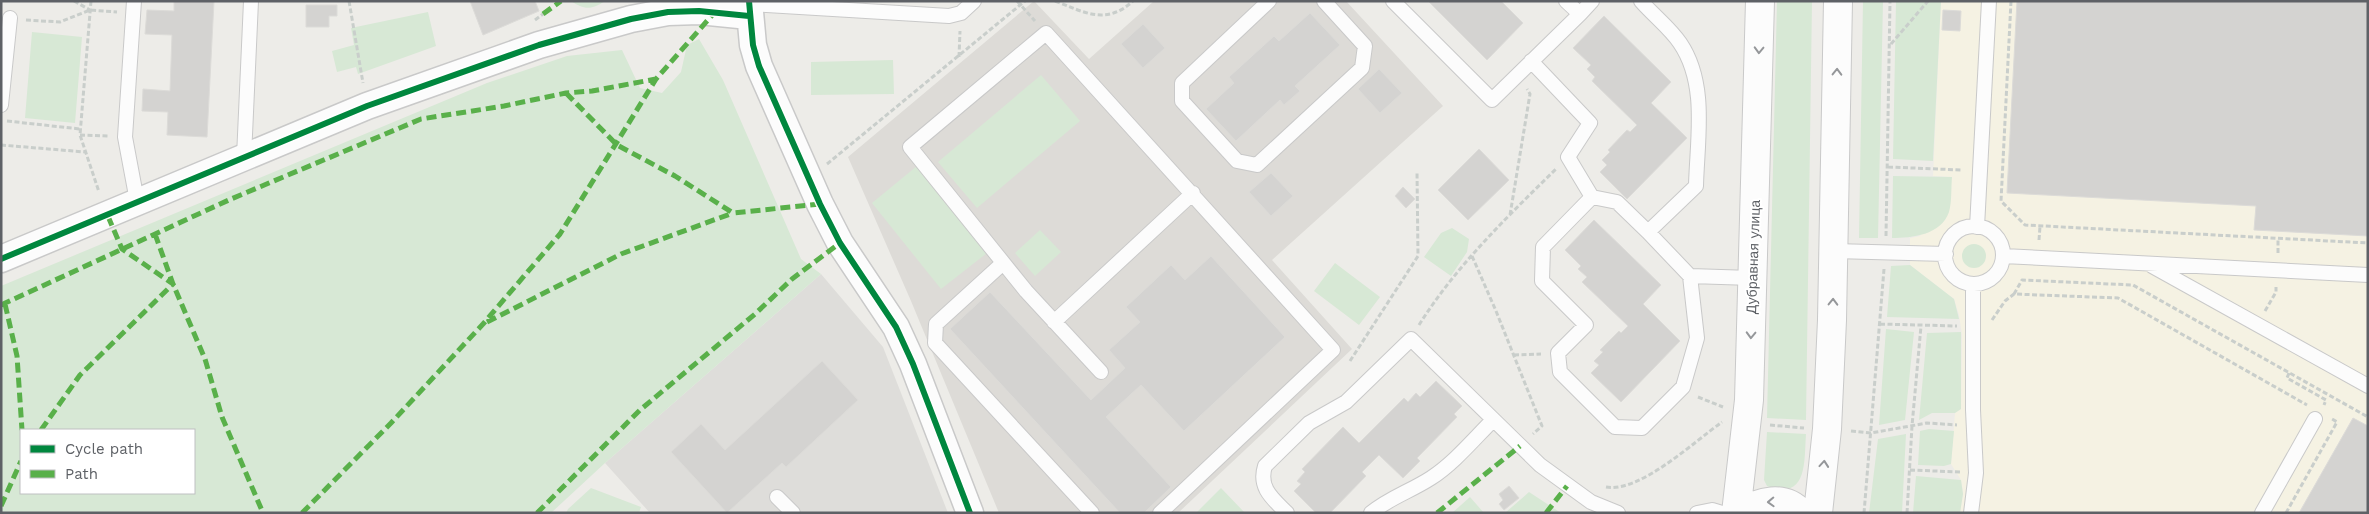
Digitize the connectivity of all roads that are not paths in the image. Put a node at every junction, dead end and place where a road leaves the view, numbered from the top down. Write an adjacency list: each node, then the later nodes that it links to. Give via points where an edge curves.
1 (251, 1): 18 (lane)
2 (974, 1): 13 (lane, via 950,16)
3 (1269, 1): 4 (lane, via 1182,83 1182,101 1237,162 1256,165 1362,68 1365,46)
4 (1324, 1)
5 (1393, 1): 16 (lane, via 1492,100)
6 (1566, 1): 14 (lane)
7 (1592, 1): 14 (lane)
8 (1641, 1): 23 (lane, via 1680,42 1691,63 1698,97 1696,186)
9 (1838, 1): 24 (main road, one-way to 9)
10 (1989, 1): 22 (lane)
11 (1757, 4): 32 (main road, Дубравная улица, one-way to 32)
12 (134, 7): 21 (lane, via 125,137)
13 (749, 7): 18 (street, via 668,12 539,45 367,106); 41 (street, via 759,66 840,243 896,327 914,364)
14 (1580, 14): 16 (lane)
15 (10, 18): 17 (lane)
16 (1531, 62): 20 (lane, via 1590,123 1568,157)
17 (1, 105)
18 (244, 157): 21 (street)
19 (1193, 193): 28 (lane, via 1046,33 910,147); 34 (lane); 43 (lane, via 1333,350)
20 (1592, 197): 23 (lane, via 1617,202); 31 (lane, via 1543,247 1542,281 1586,325 1558,353 1560,372 1615,427 1642,428 1683,387 1697,338)
21 (137, 201): 27 (street)
22 (1977, 227): 25 (lane, via 1956,233 1947,246); 26 (lane, via 1996,236)
23 (1648, 232): 31 (lane)
24 (1834, 251): 25 (lane); 52 (main road, one-way to 24, via 1827,430)
25 (1946, 254): 33 (lane, via 1953,275)
26 (2003, 256): 29 (lane); 33 (lane, via 1994,276 1988,281)
27 (1, 259)
28 (1003, 263): 34 (lane); 42 (lane, via 936,324 936,343)
29 (2149, 264): 30 (lane); 36 (lane)
30 (2368, 275)
31 (1690, 276): 32 (lane)
32 (1752, 278): 49 (main road, Дубравная улица, one-way to 49, via 1748,424)
33 (1973, 284): 53 (lane, via 1976,473)
34 (1054, 322): 35 (lane)
35 (1100, 372)
36 (2368, 386)
37 (2313, 413): 54 (lane)
38 (1493, 420): 44 (lane, via 1411,339 1346,402 1309,423 1265,466 1263,486); 45 (lane, via 1443,469); 46 (lane, via 1576,493)
39 (777, 497): 40 (lane)
40 (793, 513)
41 (970, 513)
42 (1092, 513)
43 (1160, 513)
44 (1287, 513)
45 (1370, 513)
46 (1618, 513)
47 (1697, 513): 48 (lane, via 1712,510)
48 (1722, 513)
49 (1736, 513)
50 (1741, 513): 51 (main road, one-way to 50, via 1790,504 1774,501 1759,503)
51 (1801, 513)
52 (1818, 513)
53 (1971, 513)
54 (2262, 513)

